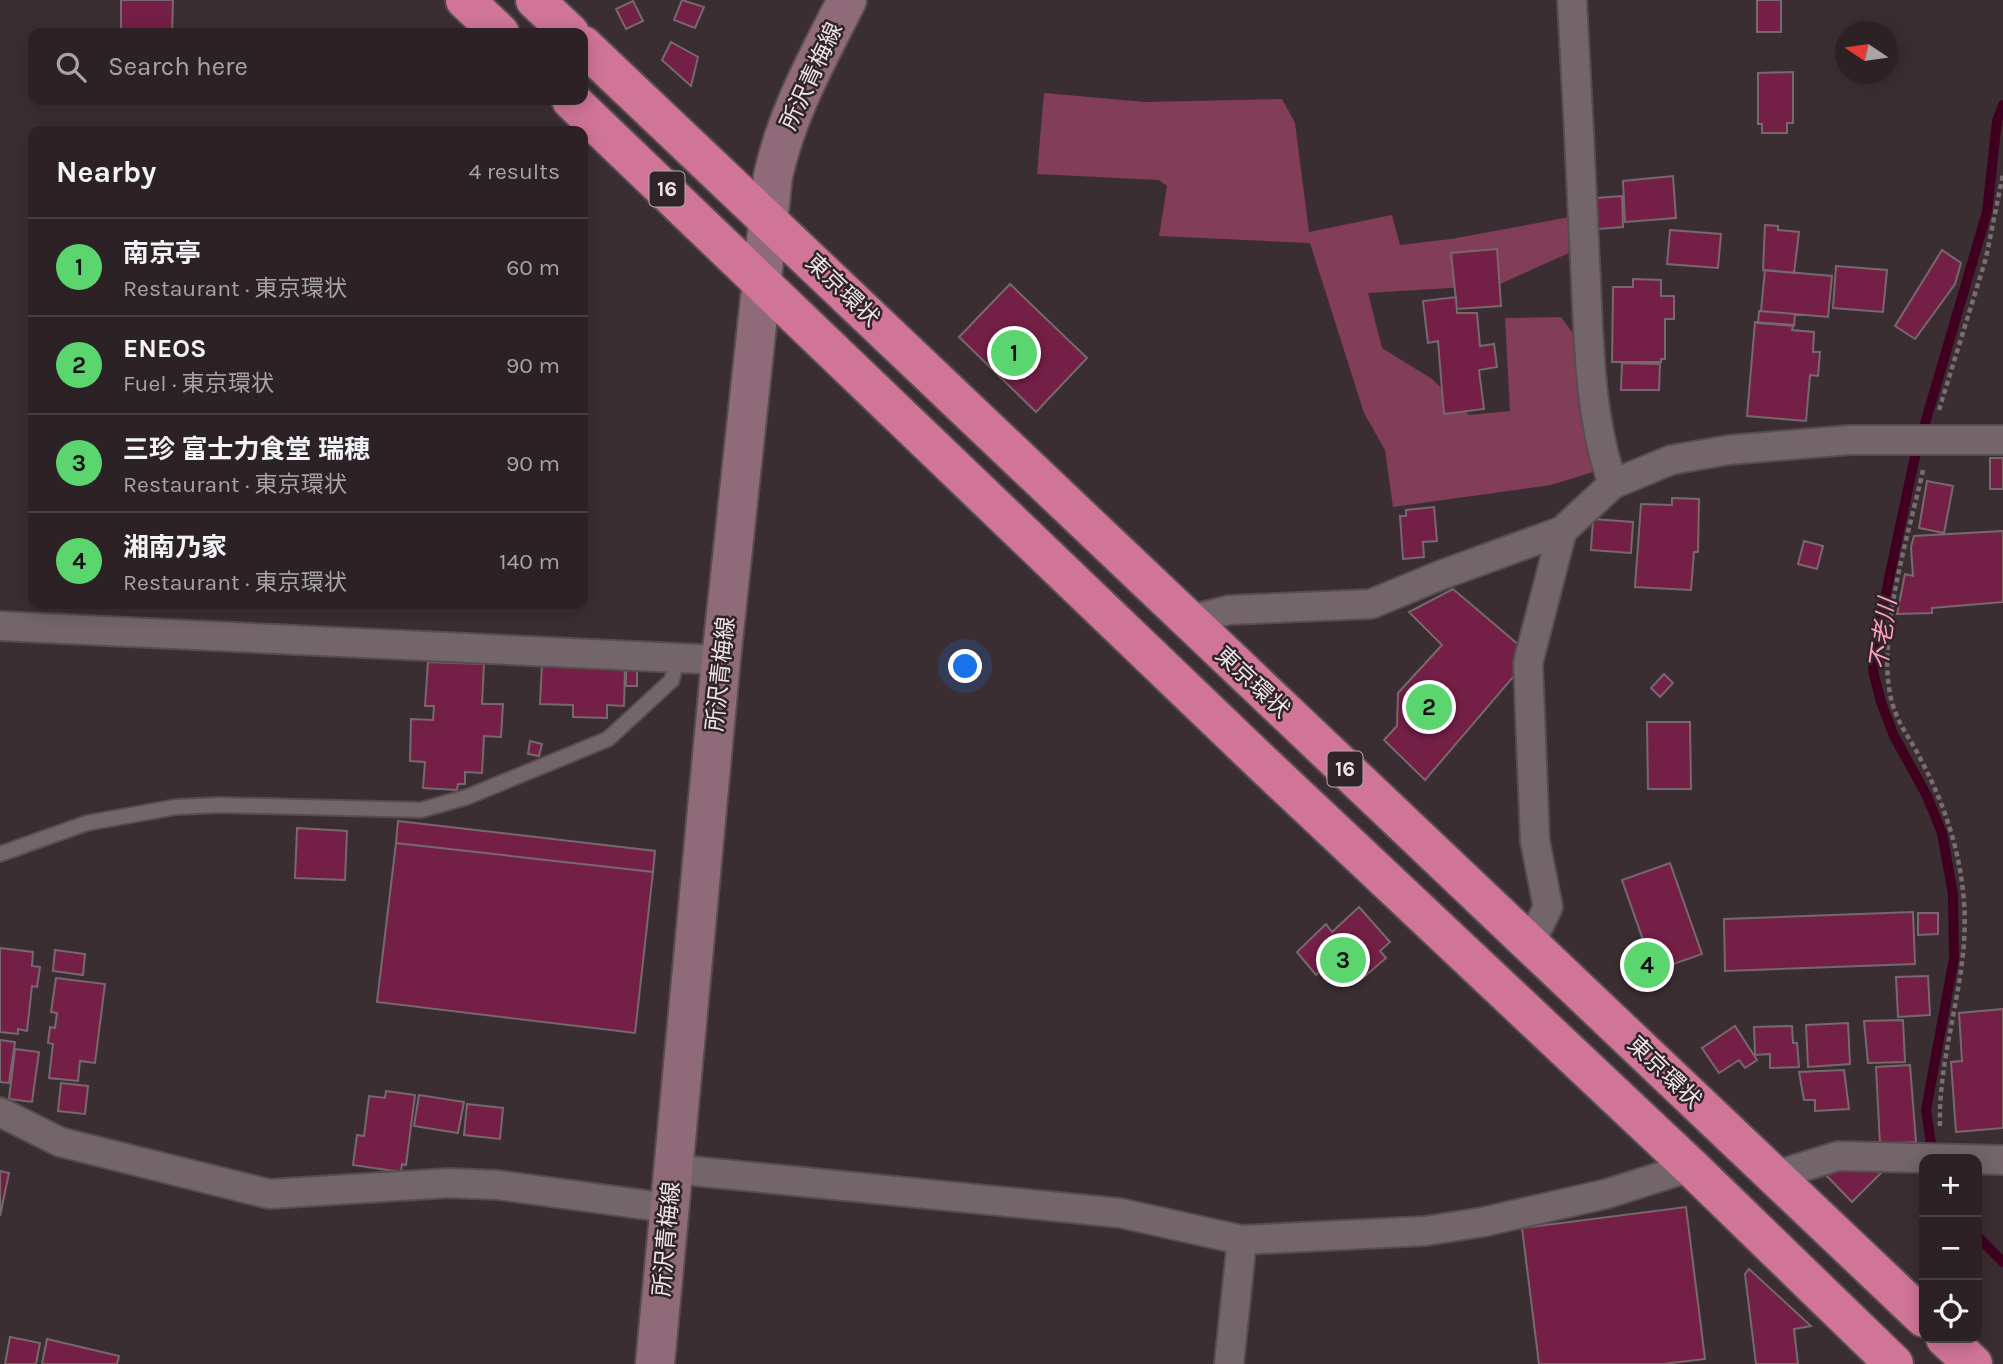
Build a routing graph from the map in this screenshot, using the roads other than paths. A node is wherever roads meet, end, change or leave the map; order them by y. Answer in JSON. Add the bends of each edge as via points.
{"nodes":[{"id":1,"x":465,"y":0,"type":"edge"},
{"id":2,"x":535,"y":0,"type":"edge"},
{"id":3,"x":847,"y":0,"type":"edge"},
{"id":4,"x":1572,"y":0,"type":"edge"},
{"id":5,"x":495,"y":28,"type":"edge"},
{"id":6,"x":565,"y":28,"type":"edge"},
{"id":7,"x":588,"y":50,"type":"edge"},
{"id":8,"x":576,"y":105,"type":"edge"},
{"id":9,"x":768,"y":218,"type":"junction"},
{"id":10,"x":761,"y":279,"type":"junction"},
{"id":11,"x":2003,"y":440,"type":"edge"},
{"id":12,"x":1613,"y":484,"type":"junction"},
{"id":13,"x":1562,"y":531,"type":"junction"},
{"id":14,"x":1189,"y":620,"type":"junction"},
{"id":15,"x":0,"y":626,"type":"edge"},
{"id":16,"x":677,"y":658,"type":"junction"},
{"id":17,"x":720,"y":660,"type":"junction"},
{"id":18,"x":0,"y":853,"type":"edge"},
{"id":19,"x":1530,"y":944,"type":"junction"},
{"id":20,"x":1,"y":1113,"type":"edge"},
{"id":21,"x":2003,"y":1160,"type":"edge"},
{"id":22,"x":1691,"y":1167,"type":"junction"},
{"id":23,"x":672,"y":1169,"type":"junction"},
{"id":24,"x":1774,"y":1176,"type":"junction"},
{"id":25,"x":669,"y":1208,"type":"junction"},
{"id":26,"x":1242,"y":1240,"type":"junction"},
{"id":27,"x":1919,"y":1313,"type":"edge"},
{"id":28,"x":1950,"y":1343,"type":"edge"},
{"id":29,"x":655,"y":1364,"type":"edge"},
{"id":30,"x":1229,"y":1364,"type":"edge"},
{"id":31,"x":1894,"y":1364,"type":"edge"},
{"id":32,"x":1973,"y":1364,"type":"edge"}],
"edges":[{"from":1,"to":5,"type":"highway"},
{"from":2,"to":6,"type":"highway"},
{"from":3,"to":9,"type":"main road","name":"所沢青梅線","via":[[794,104],[781,140]]},
{"from":4,"to":12,"type":"street","via":[[1588,319],[1596,411]]},
{"from":7,"to":9,"type":"highway","name":"東京環状","number":"16"},
{"from":8,"to":10,"type":"highway","number":"16"},
{"from":9,"to":10,"type":"main road","name":"所沢青梅線"},
{"from":9,"to":14,"type":"highway","name":"東京環状","number":"16"},
{"from":10,"to":17,"type":"main road","name":"所沢青梅線"},
{"from":10,"to":22,"type":"highway","number":"16","via":[[1260,761]]},
{"from":11,"to":12,"type":"street","via":[[1850,440],[1728,450],[1671,460]]},
{"from":12,"to":13,"type":"street"},
{"from":13,"to":14,"type":"street","via":[[1371,604],[1229,610]]},
{"from":13,"to":19,"type":"street","via":[[1528,663],[1535,841],[1548,907]]},
{"from":14,"to":19,"type":"highway","name":"東京環状","number":"16"},
{"from":15,"to":16,"type":"street"},
{"from":16,"to":17,"type":"street"},
{"from":16,"to":18,"type":"lane","via":[[672,680],[608,739],[467,797],[421,810],[176,807],[87,823]]},
{"from":17,"to":23,"type":"main road","name":"所沢青梅線"},
{"from":19,"to":24,"type":"highway","name":"東京環状","number":"16"},
{"from":20,"to":25,"type":"street","via":[[60,1142],[269,1194],[449,1183],[498,1185]]},
{"from":21,"to":24,"type":"street","via":[[1838,1156]]},
{"from":22,"to":26,"type":"street","via":[[1606,1194],[1471,1224],[1425,1231]]},
{"from":22,"to":31,"type":"highway","number":"16"},
{"from":23,"to":25,"type":"main road","name":"所沢青梅線"},
{"from":23,"to":26,"type":"street","via":[[1120,1213]]},
{"from":24,"to":27,"type":"highway","name":"東京環状","number":"16"},
{"from":25,"to":29,"type":"main road","name":"所沢青梅線"},
{"from":26,"to":30,"type":"street"},
{"from":28,"to":32,"type":"highway"}]}
